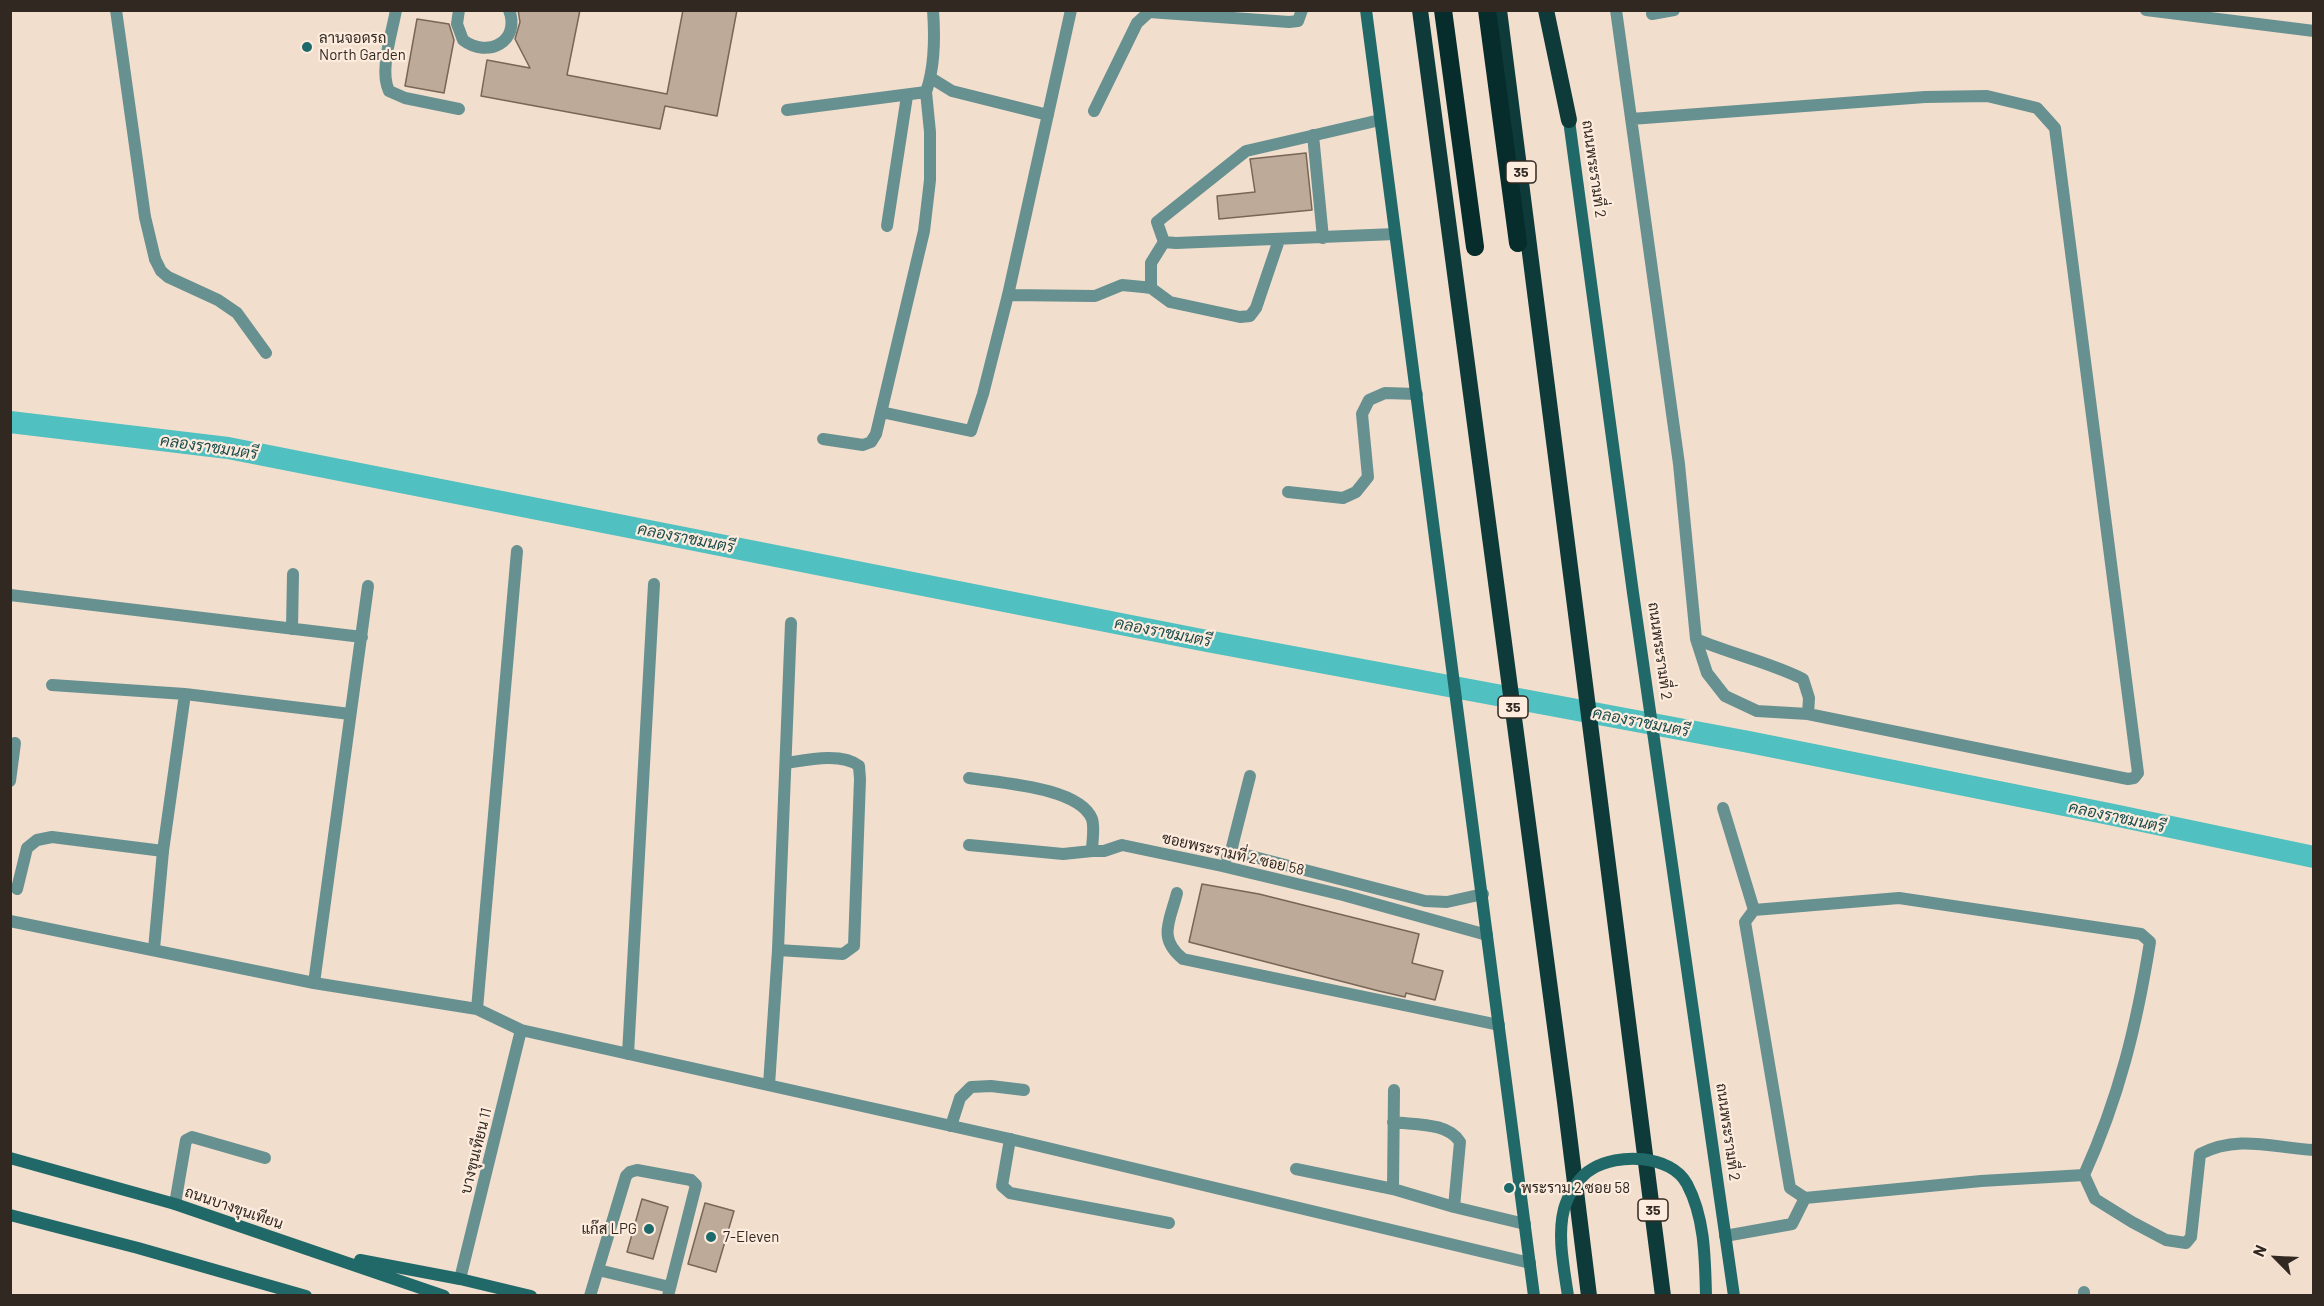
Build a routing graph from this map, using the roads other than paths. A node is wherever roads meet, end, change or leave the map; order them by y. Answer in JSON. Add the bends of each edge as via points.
{"nodes":[{"id":1,"x":116,"y":10,"type":"edge"},
{"id":2,"x":396,"y":10,"type":"edge"},
{"id":3,"x":459,"y":10,"type":"edge"},
{"id":4,"x":509,"y":10,"type":"edge"},
{"id":5,"x":933,"y":10,"type":"edge"},
{"id":6,"x":1071,"y":10,"type":"edge"},
{"id":7,"x":1302,"y":10,"type":"edge"},
{"id":8,"x":1366,"y":10,"type":"edge"},
{"id":9,"x":1420,"y":10,"type":"edge"},
{"id":10,"x":1443,"y":10,"type":"edge"},
{"id":11,"x":1487,"y":10,"type":"edge"},
{"id":12,"x":1499,"y":10,"type":"edge"},
{"id":13,"x":1546,"y":10,"type":"edge"},
{"id":14,"x":1555,"y":10,"type":"edge"},
{"id":15,"x":1616,"y":10,"type":"edge"},
{"id":16,"x":1674,"y":10,"type":"edge"},
{"id":17,"x":2146,"y":10,"type":"edge"},
{"id":18,"x":2151,"y":11,"type":"edge"},
{"id":19,"x":1177,"y":13,"type":"edge"},
{"id":20,"x":1652,"y":14,"type":"dead end"},
{"id":21,"x":2313,"y":31,"type":"edge"},
{"id":22,"x":931,"y":78,"type":"junction"},
{"id":23,"x":926,"y":92,"type":"junction"},
{"id":24,"x":907,"y":96,"type":"junction"},
{"id":25,"x":459,"y":109,"type":"dead end"},
{"id":26,"x":786,"y":110,"type":"dead end"},
{"id":27,"x":1094,"y":111,"type":"dead end"},
{"id":28,"x":1048,"y":116,"type":"junction"},
{"id":29,"x":1631,"y":119,"type":"junction"},
{"id":30,"x":1380,"y":120,"type":"junction"},
{"id":31,"x":1569,"y":120,"type":"junction"},
{"id":32,"x":1313,"y":135,"type":"junction"},
{"id":33,"x":888,"y":226,"type":"dead end"},
{"id":34,"x":1395,"y":234,"type":"junction"},
{"id":35,"x":1323,"y":238,"type":"junction"},
{"id":36,"x":1279,"y":240,"type":"junction"},
{"id":37,"x":1164,"y":242,"type":"junction"},
{"id":38,"x":1518,"y":243,"type":"dead end"},
{"id":39,"x":1475,"y":247,"type":"dead end"},
{"id":40,"x":1151,"y":288,"type":"junction"},
{"id":41,"x":1008,"y":295,"type":"junction"},
{"id":42,"x":266,"y":353,"type":"dead end"},
{"id":43,"x":1417,"y":393,"type":"junction"},
{"id":44,"x":881,"y":412,"type":"junction"},
{"id":45,"x":823,"y":439,"type":"dead end"},
{"id":46,"x":1288,"y":492,"type":"dead end"},
{"id":47,"x":517,"y":551,"type":"dead end"},
{"id":48,"x":293,"y":574,"type":"dead end"},
{"id":49,"x":654,"y":584,"type":"dead end"},
{"id":50,"x":368,"y":586,"type":"dead end"},
{"id":51,"x":10,"y":595,"type":"edge"},
{"id":52,"x":791,"y":623,"type":"dead end"},
{"id":53,"x":292,"y":629,"type":"junction"},
{"id":54,"x":362,"y":638,"type":"junction"},
{"id":55,"x":1696,"y":639,"type":"junction"},
{"id":56,"x":52,"y":685,"type":"dead end"},
{"id":57,"x":185,"y":694,"type":"junction"},
{"id":58,"x":350,"y":714,"type":"junction"},
{"id":59,"x":1808,"y":714,"type":"junction"},
{"id":60,"x":15,"y":743,"type":"dead end"},
{"id":61,"x":786,"y":763,"type":"junction"},
{"id":62,"x":1250,"y":776,"type":"dead end"},
{"id":63,"x":969,"y":777,"type":"dead end"},
{"id":64,"x":10,"y":781,"type":"edge"},
{"id":65,"x":1723,"y":808,"type":"dead end"},
{"id":66,"x":969,"y":845,"type":"dead end"},
{"id":67,"x":163,"y":851,"type":"junction"},
{"id":68,"x":1092,"y":851,"type":"junction"},
{"id":69,"x":1231,"y":851,"type":"junction"},
{"id":70,"x":1222,"y":866,"type":"junction"},
{"id":71,"x":17,"y":889,"type":"dead end"},
{"id":72,"x":1177,"y":893,"type":"dead end"},
{"id":73,"x":1483,"y":894,"type":"junction"},
{"id":74,"x":1754,"y":910,"type":"junction"},
{"id":75,"x":11,"y":922,"type":"edge"},
{"id":76,"x":1487,"y":935,"type":"junction"},
{"id":77,"x":154,"y":949,"type":"junction"},
{"id":78,"x":778,"y":950,"type":"junction"},
{"id":79,"x":314,"y":982,"type":"junction"},
{"id":80,"x":477,"y":1009,"type":"junction"},
{"id":81,"x":1499,"y":1025,"type":"junction"},
{"id":82,"x":521,"y":1030,"type":"junction"},
{"id":83,"x":628,"y":1054,"type":"junction"},
{"id":84,"x":769,"y":1085,"type":"junction"},
{"id":85,"x":1024,"y":1090,"type":"dead end"},
{"id":86,"x":1394,"y":1090,"type":"dead end"},
{"id":87,"x":1394,"y":1122,"type":"junction"},
{"id":88,"x":951,"y":1126,"type":"junction"},
{"id":89,"x":1010,"y":1139,"type":"junction"},
{"id":90,"x":2313,"y":1150,"type":"edge"},
{"id":91,"x":10,"y":1158,"type":"edge"},
{"id":92,"x":265,"y":1158,"type":"dead end"},
{"id":93,"x":1296,"y":1169,"type":"dead end"},
{"id":94,"x":2084,"y":1175,"type":"junction"},
{"id":95,"x":1393,"y":1189,"type":"junction"},
{"id":96,"x":1805,"y":1198,"type":"junction"},
{"id":97,"x":175,"y":1204,"type":"junction"},
{"id":98,"x":1454,"y":1207,"type":"junction"},
{"id":99,"x":10,"y":1215,"type":"edge"},
{"id":100,"x":1169,"y":1222,"type":"dead end"},
{"id":101,"x":1525,"y":1224,"type":"junction"},
{"id":102,"x":1725,"y":1236,"type":"junction"},
{"id":103,"x":311,"y":1250,"type":"junction"},
{"id":104,"x":1530,"y":1263,"type":"junction"},
{"id":105,"x":598,"y":1270,"type":"junction"},
{"id":106,"x":460,"y":1279,"type":"junction"},
{"id":107,"x":669,"y":1291,"type":"edge"},
{"id":108,"x":306,"y":1296,"type":"edge"},
{"id":109,"x":444,"y":1296,"type":"edge"},
{"id":110,"x":531,"y":1296,"type":"edge"},
{"id":111,"x":590,"y":1296,"type":"edge"},
{"id":112,"x":1534,"y":1296,"type":"edge"},
{"id":113,"x":1568,"y":1296,"type":"edge"},
{"id":114,"x":1588,"y":1296,"type":"edge"},
{"id":115,"x":1663,"y":1296,"type":"edge"},
{"id":116,"x":1706,"y":1296,"type":"edge"},
{"id":117,"x":1734,"y":1296,"type":"edge"}],
"edges":[{"from":1,"to":42,"type":"street","via":[[145,217],[155,259],[168,278],[237,313]]},
{"from":2,"to":25,"type":"street","via":[[385,71],[389,91]]},
{"from":3,"to":4,"type":"street","via":[[457,24],[463,40],[479,49],[488,49],[504,40],[509,32]]},
{"from":5,"to":22,"type":"street"},
{"from":6,"to":28,"type":"street"},
{"from":7,"to":19,"type":"street","via":[[1298,21],[1289,22]]},
{"from":8,"to":30,"type":"main road"},
{"from":9,"to":114,"type":"highway","number":"35"},
{"from":10,"to":39,"type":"highway"},
{"from":11,"to":38,"type":"highway"},
{"from":12,"to":115,"type":"highway","number":"35"},
{"from":13,"to":31,"type":"highway"},
{"from":14,"to":31,"type":"main road","name":"ถนนพระรามที่ 2"},
{"from":15,"to":29,"type":"street"},
{"from":16,"to":20,"type":"street"},
{"from":17,"to":18,"type":"street"},
{"from":18,"to":21,"type":"street"},
{"from":19,"to":27,"type":"street","via":[[1149,12],[1137,23]]},
{"from":22,"to":23,"type":"street"},
{"from":22,"to":28,"type":"street","via":[[951,91]]},
{"from":23,"to":24,"type":"street"},
{"from":23,"to":44,"type":"street","via":[[930,180],[924,231]]},
{"from":24,"to":26,"type":"street"},
{"from":24,"to":33,"type":"street"},
{"from":28,"to":41,"type":"street"},
{"from":29,"to":55,"type":"street","via":[[1678,464]]},
{"from":29,"to":59,"type":"street","via":[[1987,96],[2037,108],[2055,128],[2138,773],[2128,779]]},
{"from":30,"to":32,"type":"street"},
{"from":30,"to":34,"type":"main road"},
{"from":31,"to":102,"type":"main road","name":"ถนนพระรามที่ 2"},
{"from":32,"to":35,"type":"street"},
{"from":32,"to":37,"type":"street","via":[[1246,151],[1157,222]]},
{"from":34,"to":35,"type":"street"},
{"from":34,"to":43,"type":"main road"},
{"from":35,"to":36,"type":"street"},
{"from":36,"to":37,"type":"street"},
{"from":36,"to":40,"type":"street","via":[[1251,316],[1170,302]]},
{"from":37,"to":40,"type":"street","via":[[1152,263]]},
{"from":40,"to":41,"type":"street","via":[[1122,285],[1095,296]]},
{"from":41,"to":44,"type":"street","via":[[971,431]]},
{"from":43,"to":46,"type":"street","via":[[1385,393],[1368,400],[1362,414],[1368,477],[1356,492],[1342,498]]},
{"from":43,"to":73,"type":"main road"},
{"from":44,"to":45,"type":"street","via":[[871,442],[863,445]]},
{"from":47,"to":80,"type":"street"},
{"from":48,"to":53,"type":"street"},
{"from":49,"to":83,"type":"street"},
{"from":50,"to":54,"type":"street"},
{"from":51,"to":53,"type":"street"},
{"from":52,"to":61,"type":"street"},
{"from":53,"to":54,"type":"street"},
{"from":54,"to":58,"type":"street"},
{"from":55,"to":59,"type":"street","via":[[1780,667],[1803,680],[1809,698]]},
{"from":55,"to":59,"type":"street","via":[[1707,673],[1725,696],[1757,711]]},
{"from":56,"to":57,"type":"street"},
{"from":57,"to":58,"type":"street"},
{"from":57,"to":67,"type":"street"},
{"from":58,"to":79,"type":"street"},
{"from":60,"to":64,"type":"street"},
{"from":61,"to":78,"type":"street"},
{"from":61,"to":78,"type":"street","via":[[824,757],[859,766],[855,925],[854,946],[843,954]]},
{"from":62,"to":69,"type":"street"},
{"from":63,"to":68,"type":"street","via":[[1060,794],[1076,801],[1093,821]]},
{"from":65,"to":74,"type":"street"},
{"from":66,"to":68,"type":"street","name":"ซอยพระรามที่ 2 ซอย 58","via":[[1063,854]]},
{"from":67,"to":71,"type":"street","via":[[52,837],[37,840],[27,848]]},
{"from":67,"to":77,"type":"street"},
{"from":68,"to":70,"type":"street","name":"ซอยพระรามที่ 2 ซอย 58","via":[[1122,845]]},
{"from":69,"to":70,"type":"street"},
{"from":69,"to":73,"type":"street","via":[[1425,901],[1447,902]]},
{"from":70,"to":76,"type":"street","name":"ซอยพระรามที่ 2 ซอย 58"},
{"from":72,"to":81,"type":"street","via":[[1166,938],[1182,959]]},
{"from":73,"to":76,"type":"main road"},
{"from":74,"to":94,"type":"street","via":[[1899,898],[2141,934],[2150,942],[2140,1003],[2119,1087]]},
{"from":74,"to":96,"type":"street","via":[[1745,922],[1790,1188]]},
{"from":75,"to":77,"type":"street"},
{"from":76,"to":81,"type":"main road"},
{"from":77,"to":79,"type":"street"},
{"from":78,"to":84,"type":"street"},
{"from":79,"to":80,"type":"street"},
{"from":80,"to":82,"type":"street"},
{"from":81,"to":101,"type":"main road"},
{"from":82,"to":83,"type":"street"},
{"from":82,"to":106,"type":"street","name":"บางขุนเทียน 11"},
{"from":83,"to":84,"type":"street"},
{"from":84,"to":88,"type":"street"},
{"from":85,"to":88,"type":"street","via":[[971,1087],[960,1098]]},
{"from":86,"to":87,"type":"street"},
{"from":87,"to":95,"type":"street"},
{"from":87,"to":98,"type":"street","via":[[1455,1134],[1460,1142]]},
{"from":88,"to":89,"type":"street"},
{"from":89,"to":100,"type":"street","via":[[1002,1186],[1010,1193]]},
{"from":89,"to":104,"type":"street"},
{"from":90,"to":94,"type":"street","via":[[2239,1142],[2200,1154],[2191,1237],[2186,1244],[2166,1240],[2096,1199]]},
{"from":91,"to":97,"type":"main road","name":"ถนนบางขุนเทียน"},
{"from":92,"to":97,"type":"street","via":[[192,1137],[186,1140]]},
{"from":93,"to":95,"type":"street"},
{"from":94,"to":96,"type":"street"},
{"from":95,"to":98,"type":"street"},
{"from":96,"to":102,"type":"street","via":[[1792,1224]]},
{"from":97,"to":103,"type":"main road","name":"ถนนบางขุนเทียน"},
{"from":98,"to":101,"type":"street"},
{"from":99,"to":108,"type":"main road"},
{"from":101,"to":104,"type":"main road"},
{"from":102,"to":117,"type":"main road","name":"ถนนพระรามที่ 2"},
{"from":103,"to":106,"type":"main road"},
{"from":103,"to":109,"type":"main road","name":"ถนนบางขุนเทียน"},
{"from":104,"to":112,"type":"main road"},
{"from":105,"to":107,"type":"street"},
{"from":105,"to":107,"type":"street","via":[[630,1172],[691,1180],[695,1187]]},
{"from":105,"to":111,"type":"street"},
{"from":106,"to":110,"type":"main road"},
{"from":113,"to":116,"type":"main road","bridge":true,"via":[[1561,1231],[1564,1209],[1573,1188],[1590,1169],[1631,1158],[1654,1161],[1672,1169],[1686,1182],[1698,1211]]}]}
